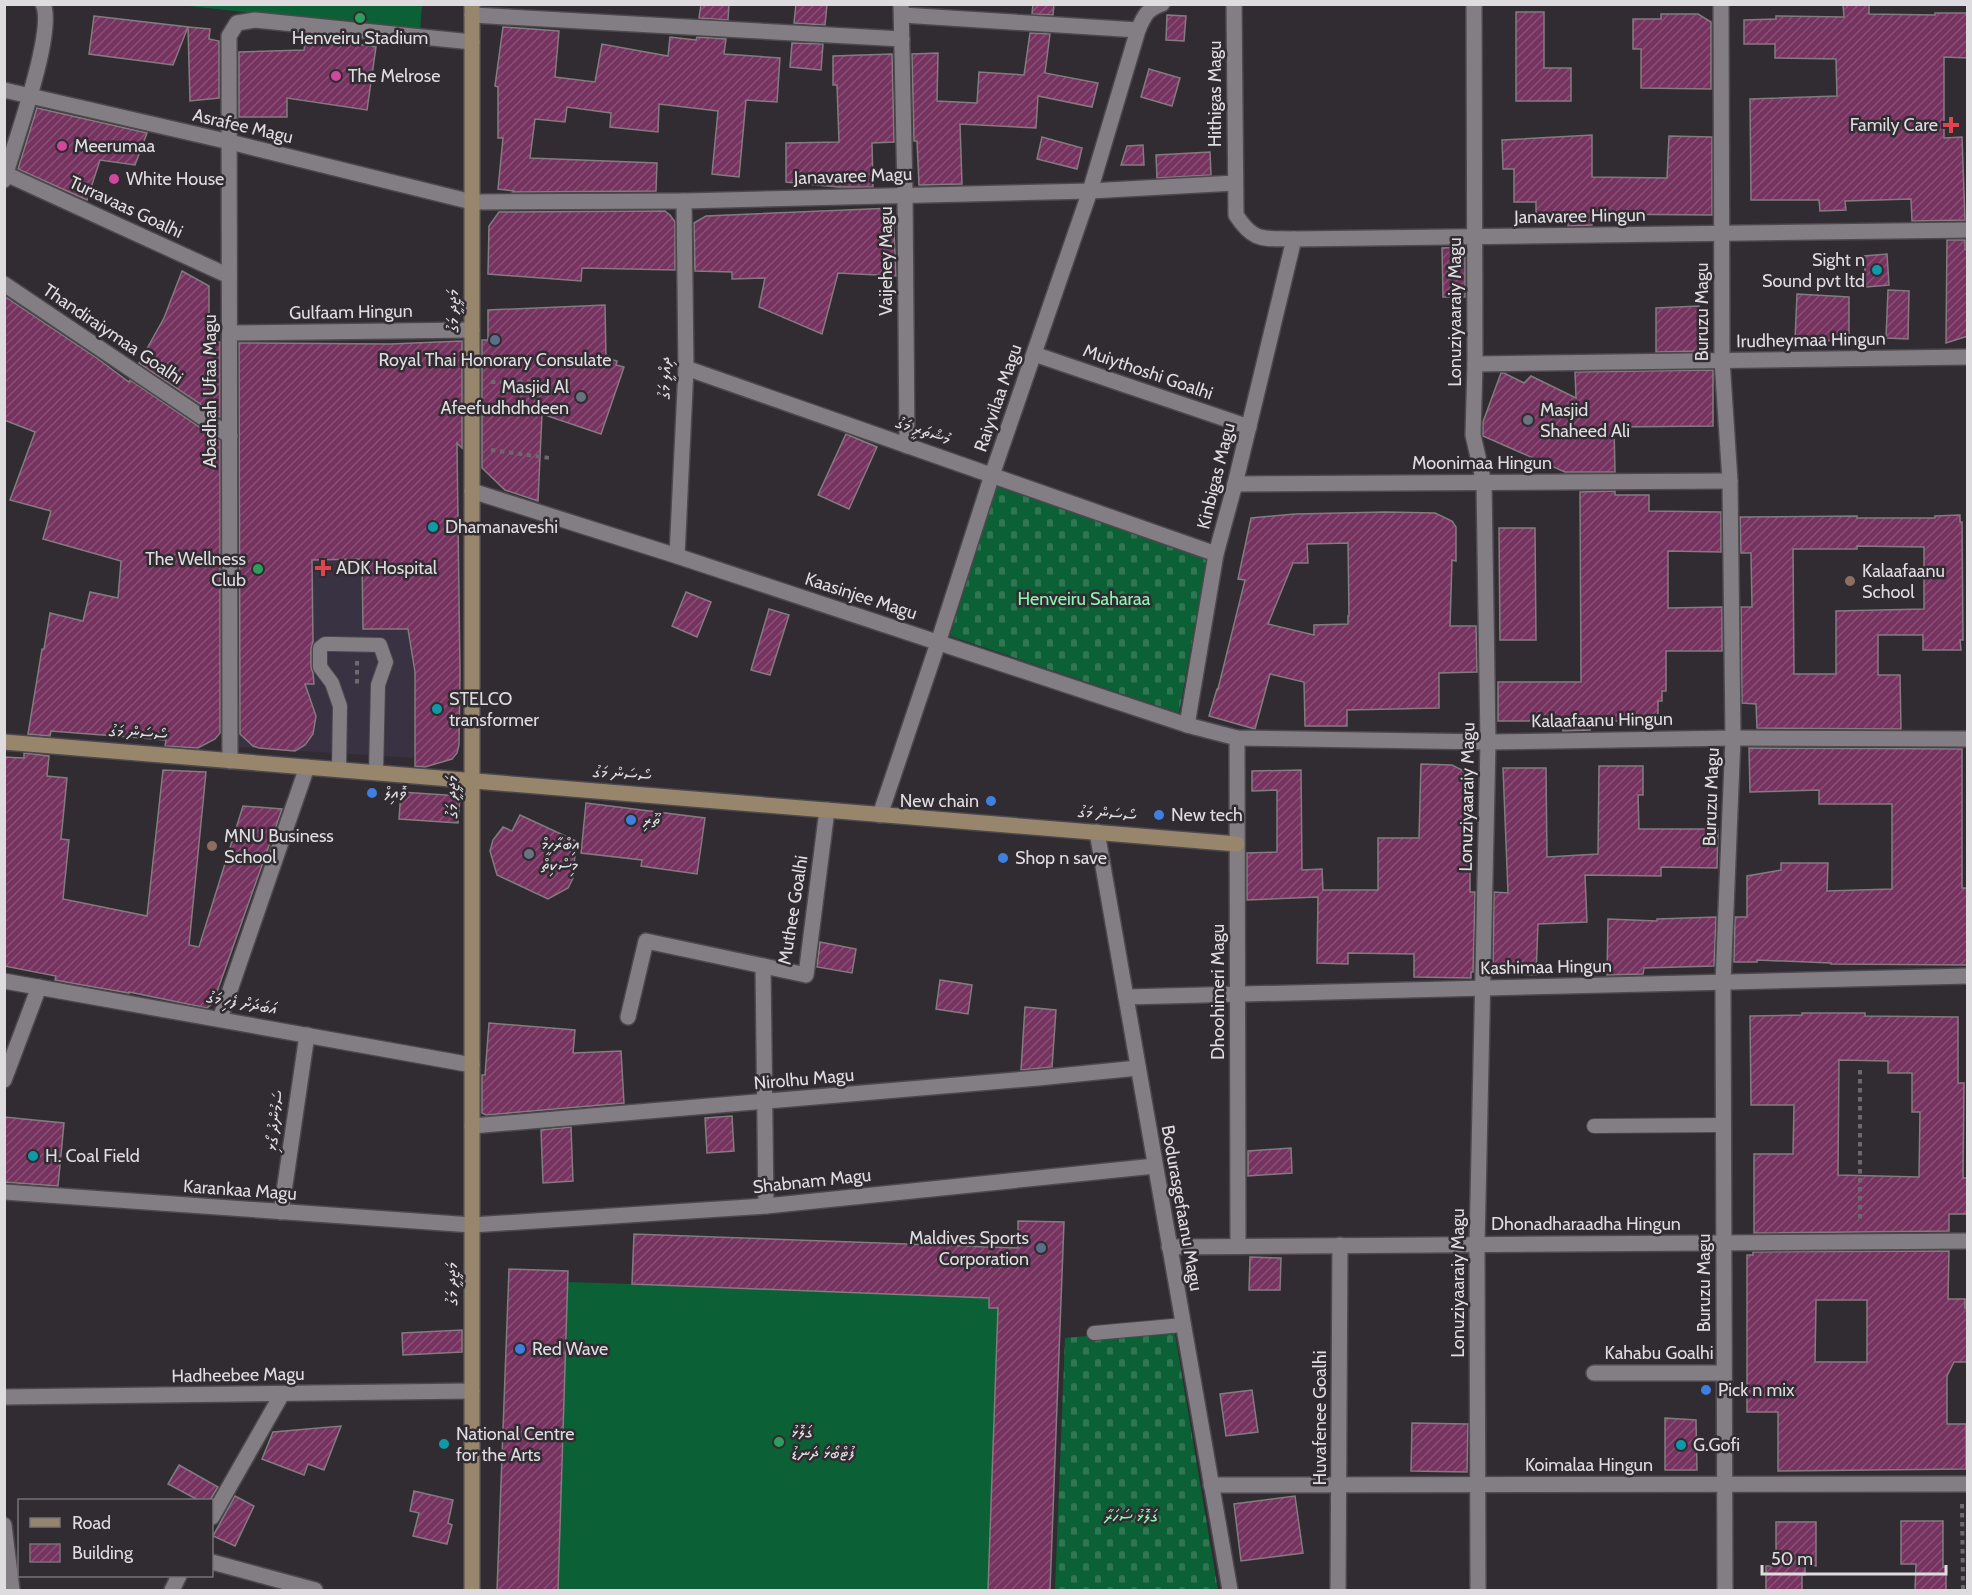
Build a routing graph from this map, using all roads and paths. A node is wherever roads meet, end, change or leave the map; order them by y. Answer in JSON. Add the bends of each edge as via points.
{"nodes":[{"id":1,"x":43,"y":4,"type":"edge"},
{"id":2,"x":1162,"y":4,"type":"edge"},
{"id":3,"x":1234,"y":4,"type":"edge"},
{"id":4,"x":1474,"y":4,"type":"edge"},
{"id":5,"x":1721,"y":4,"type":"edge"},
{"id":6,"x":472,"y":10,"type":"edge"},
{"id":7,"x":901,"y":10,"type":"edge"},
{"id":8,"x":1138,"y":30,"type":"junction"},
{"id":9,"x":902,"y":39,"type":"junction"},
{"id":10,"x":472,"y":42,"type":"junction"},
{"id":11,"x":4,"y":90,"type":"edge"},
{"id":12,"x":30,"y":97,"type":"junction"},
{"id":13,"x":230,"y":142,"type":"junction"},
{"id":14,"x":5,"y":177,"type":"edge"},
{"id":15,"x":1235,"y":183,"type":"junction"},
{"id":16,"x":1090,"y":191,"type":"junction"},
{"id":17,"x":905,"y":194,"type":"junction"},
{"id":18,"x":684,"y":201,"type":"junction"},
{"id":19,"x":472,"y":202,"type":"junction"},
{"id":20,"x":1968,"y":230,"type":"edge"},
{"id":21,"x":1721,"y":233,"type":"junction"},
{"id":22,"x":1475,"y":237,"type":"junction"},
{"id":23,"x":1294,"y":239,"type":"junction"},
{"id":24,"x":229,"y":276,"type":"junction"},
{"id":25,"x":4,"y":284,"type":"edge"},
{"id":26,"x":472,"y":330,"type":"junction"},
{"id":27,"x":230,"y":333,"type":"junction"},
{"id":28,"x":1034,"y":354,"type":"junction"},
{"id":29,"x":1968,"y":357,"type":"edge"},
{"id":30,"x":1722,"y":360,"type":"junction"},
{"id":31,"x":1475,"y":364,"type":"junction"},
{"id":32,"x":686,"y":368,"type":"junction"},
{"id":33,"x":553,"y":381,"type":"dead end"},
{"id":34,"x":472,"y":382,"type":"junction"},
{"id":35,"x":1249,"y":427,"type":"junction"},
{"id":36,"x":230,"y":436,"type":"junction"},
{"id":37,"x":907,"y":446,"type":"junction"},
{"id":38,"x":472,"y":447,"type":"junction"},
{"id":39,"x":550,"y":458,"type":"dead end"},
{"id":40,"x":992,"y":475,"type":"junction"},
{"id":41,"x":1730,"y":481,"type":"junction"},
{"id":42,"x":1484,"y":483,"type":"junction"},
{"id":43,"x":1235,"y":484,"type":"junction"},
{"id":44,"x":472,"y":491,"type":"junction"},
{"id":45,"x":1216,"y":554,"type":"junction"},
{"id":46,"x":677,"y":556,"type":"junction"},
{"id":47,"x":938,"y":643,"type":"junction"},
{"id":48,"x":1187,"y":725,"type":"junction"},
{"id":49,"x":1237,"y":738,"type":"junction"},
{"id":50,"x":1733,"y":738,"type":"junction"},
{"id":51,"x":1968,"y":739,"type":"edge"},
{"id":52,"x":4,"y":742,"type":"edge"},
{"id":53,"x":1488,"y":742,"type":"junction"},
{"id":54,"x":230,"y":761,"type":"junction"},
{"id":55,"x":307,"y":767,"type":"junction"},
{"id":56,"x":339,"y":770,"type":"junction"},
{"id":57,"x":376,"y":773,"type":"junction"},
{"id":58,"x":472,"y":781,"type":"junction"},
{"id":59,"x":827,"y":810,"type":"junction"},
{"id":60,"x":880,"y":814,"type":"junction"},
{"id":61,"x":1097,"y":832,"type":"junction"},
{"id":62,"x":1237,"y":844,"type":"junction"},
{"id":63,"x":763,"y":966,"type":"junction"},
{"id":64,"x":1968,"y":976,"type":"edge"},
{"id":65,"x":4,"y":981,"type":"edge"},
{"id":66,"x":1723,"y":982,"type":"junction"},
{"id":67,"x":39,"y":987,"type":"junction"},
{"id":68,"x":1483,"y":988,"type":"junction"},
{"id":69,"x":1237,"y":994,"type":"junction"},
{"id":70,"x":1126,"y":997,"type":"junction"},
{"id":71,"x":628,"y":1017,"type":"dead end"},
{"id":72,"x":220,"y":1019,"type":"junction"},
{"id":73,"x":307,"y":1035,"type":"junction"},
{"id":74,"x":472,"y":1065,"type":"junction"},
{"id":75,"x":1138,"y":1068,"type":"junction"},
{"id":76,"x":1860,"y":1070,"type":"dead end"},
{"id":77,"x":4,"y":1080,"type":"edge"},
{"id":78,"x":763,"y":1102,"type":"junction"},
{"id":79,"x":1723,"y":1125,"type":"junction"},
{"id":80,"x":472,"y":1126,"type":"junction"},
{"id":81,"x":1594,"y":1126,"type":"dead end"},
{"id":82,"x":1155,"y":1166,"type":"junction"},
{"id":83,"x":4,"y":1192,"type":"edge"},
{"id":84,"x":766,"y":1206,"type":"junction"},
{"id":85,"x":281,"y":1212,"type":"junction"},
{"id":86,"x":472,"y":1225,"type":"junction"},
{"id":87,"x":1968,"y":1241,"type":"edge"},
{"id":88,"x":1860,"y":1242,"type":"junction"},
{"id":89,"x":1724,"y":1243,"type":"junction"},
{"id":90,"x":1340,"y":1245,"type":"junction"},
{"id":91,"x":1477,"y":1245,"type":"junction"},
{"id":92,"x":1238,"y":1246,"type":"junction"},
{"id":93,"x":1169,"y":1247,"type":"junction"},
{"id":94,"x":1183,"y":1325,"type":"junction"},
{"id":95,"x":1094,"y":1332,"type":"dead end"},
{"id":96,"x":1594,"y":1373,"type":"dead end"},
{"id":97,"x":1724,"y":1373,"type":"junction"},
{"id":98,"x":472,"y":1391,"type":"junction"},
{"id":99,"x":282,"y":1394,"type":"junction"},
{"id":100,"x":4,"y":1397,"type":"edge"},
{"id":101,"x":1478,"y":1484,"type":"junction"},
{"id":102,"x":1724,"y":1484,"type":"junction"},
{"id":103,"x":1968,"y":1484,"type":"edge"},
{"id":104,"x":1211,"y":1485,"type":"junction"},
{"id":105,"x":1339,"y":1485,"type":"junction"},
{"id":106,"x":1951,"y":1504,"type":"dead end"},
{"id":107,"x":213,"y":1515,"type":"edge"},
{"id":108,"x":4,"y":1525,"type":"edge"},
{"id":109,"x":213,"y":1562,"type":"edge"},
{"id":110,"x":12,"y":1590,"type":"edge"},
{"id":111,"x":315,"y":1590,"type":"edge"},
{"id":112,"x":472,"y":1590,"type":"edge"},
{"id":113,"x":1230,"y":1590,"type":"edge"},
{"id":114,"x":1338,"y":1590,"type":"edge"},
{"id":115,"x":1478,"y":1590,"type":"edge"},
{"id":116,"x":1725,"y":1590,"type":"edge"},
{"id":117,"x":1963,"y":1590,"type":"edge"}],
"edges":[{"from":1,"to":12,"type":"street","via":[[46,27]]},
{"from":2,"to":8,"type":"street","name":"Raiyvilaa Magu","via":[[1144,14]]},
{"from":3,"to":15,"type":"street","name":"Hithigas Magu"},
{"from":4,"to":22,"type":"street","name":"Lonuziyaaraiy Magu"},
{"from":5,"to":21,"type":"street","name":"Buruzu Magu"},
{"from":6,"to":9,"type":"street"},
{"from":6,"to":10,"type":"street","name":"މަޖީދީ މަގު"},
{"from":7,"to":8,"type":"street"},
{"from":7,"to":9,"type":"street","name":"Vaijehey Magu"},
{"from":8,"to":16,"type":"street","name":"Raiyvilaa Magu"},
{"from":9,"to":17,"type":"street","name":"Vaijehey Magu"},
{"from":10,"to":13,"type":"street","name":"Abadhah Ufaa Magu","via":[[255,20],[237,23],[230,36]]},
{"from":10,"to":19,"type":"street","name":"މަޖީދީ މަގު"},
{"from":11,"to":12,"type":"street","name":"Asrafee Magu"},
{"from":12,"to":13,"type":"street","name":"Asrafee Magu"},
{"from":12,"to":14,"type":"street"},
{"from":13,"to":19,"type":"street","name":"Asrafee Magu"},
{"from":13,"to":24,"type":"street","name":"Abadhah Ufaa Magu"},
{"from":14,"to":24,"type":"street","name":"Turravaas Goalhi"},
{"from":15,"to":16,"type":"street","name":"Janavaree Magu"},
{"from":15,"to":23,"type":"street","name":"Janavaree Hingun","via":[[1236,215],[1245,229],[1257,238]]},
{"from":16,"to":17,"type":"street","name":"Janavaree Magu"},
{"from":16,"to":28,"type":"street","name":"Raiyvilaa Magu"},
{"from":17,"to":18,"type":"street","name":"Janavaree Magu"},
{"from":17,"to":37,"type":"street","name":"Vaijehey Magu"},
{"from":18,"to":19,"type":"street","name":"Janavaree Magu"},
{"from":18,"to":32,"type":"street","name":"ދިއްލީ މަގު"},
{"from":19,"to":26,"type":"street","name":"މަޖީދީ މަގު"},
{"from":20,"to":21,"type":"street","name":"Janavaree Hingun"},
{"from":21,"to":22,"type":"street","name":"Janavaree Hingun"},
{"from":21,"to":30,"type":"street","name":"Buruzu Magu"},
{"from":22,"to":23,"type":"street","name":"Janavaree Hingun"},
{"from":22,"to":31,"type":"street","name":"Lonuziyaaraiy Magu"},
{"from":23,"to":35,"type":"street","name":"Kinbigas Magu"},
{"from":24,"to":27,"type":"street","name":"Abadhah Ufaa Magu"},
{"from":25,"to":36,"type":"street","name":"Thandiraiymaa Goalhi"},
{"from":26,"to":27,"type":"street","name":"Gulfaam Hingun"},
{"from":26,"to":34,"type":"street","name":"މަޖީދީ މަގު"},
{"from":27,"to":36,"type":"street","name":"Abadhah Ufaa Magu"},
{"from":28,"to":35,"type":"street","name":"Muiythoshi Goalhi"},
{"from":28,"to":40,"type":"street","name":"Raiyvilaa Magu"},
{"from":29,"to":30,"type":"street","name":"Irudheymaa Hingun"},
{"from":30,"to":31,"type":"street","name":"Irudheymaa Hingun"},
{"from":30,"to":41,"type":"street","name":"Buruzu Magu"},
{"from":31,"to":42,"type":"street","name":"Lonuziyaaraiy Magu","via":[[1473,435]]},
{"from":32,"to":37,"type":"street","name":"މުޝްތަރީ މަގު"},
{"from":32,"to":46,"type":"street","name":"ދިއްލީ މަގު"},
{"from":33,"to":34,"type":"path"},
{"from":34,"to":38,"type":"street","name":"މަޖީދީ މަގު"},
{"from":35,"to":43,"type":"street","name":"Kinbigas Magu"},
{"from":36,"to":54,"type":"street","name":"Abadhah Ufaa Magu"},
{"from":37,"to":40,"type":"street","name":"މުޝްތަރީ މަގު"},
{"from":38,"to":39,"type":"path"},
{"from":38,"to":44,"type":"street","name":"މަޖީދީ މަގު"},
{"from":40,"to":45,"type":"street","name":"މުޝްތަރީ މަގު"},
{"from":40,"to":47,"type":"street","name":"Raiyvilaa Magu"},
{"from":41,"to":42,"type":"street","name":"Moonimaa Hingun"},
{"from":41,"to":50,"type":"street","name":"Buruzu Magu"},
{"from":42,"to":43,"type":"street","name":"Moonimaa Hingun"},
{"from":42,"to":53,"type":"street","name":"Lonuziyaaraiy Magu"},
{"from":43,"to":45,"type":"street","name":"Kinbigas Magu"},
{"from":44,"to":46,"type":"street","name":"Kaasinjee Magu"},
{"from":44,"to":58,"type":"street","name":"މަޖީދީ މަގު"},
{"from":45,"to":48,"type":"street","name":"Kinbigas Magu"},
{"from":46,"to":47,"type":"street","name":"Kaasinjee Magu"},
{"from":47,"to":48,"type":"street","name":"Kaasinjee Magu"},
{"from":47,"to":60,"type":"street","name":"Raiyvilaa Magu"},
{"from":48,"to":49,"type":"street","name":"Kaasinjee Magu"},
{"from":49,"to":53,"type":"street","name":"Kalaafaanu Hingun"},
{"from":49,"to":62,"type":"street","name":"Dhoohimeri Magu"},
{"from":50,"to":51,"type":"street","name":"Kalaafaanu Hingun"},
{"from":50,"to":53,"type":"street","name":"Kalaafaanu Hingun"},
{"from":50,"to":66,"type":"street","name":"Buruzu Magu"},
{"from":52,"to":54,"type":"street","name":"ސޯސަން މަގު"},
{"from":53,"to":68,"type":"street","name":"Lonuziyaaraiy Magu"},
{"from":54,"to":55,"type":"street","name":"ސޯސަން މަގު"},
{"from":55,"to":56,"type":"street","name":"ސޯސަން މަގު"},
{"from":55,"to":72,"type":"street"},
{"from":56,"to":57,"type":"street","name":"ސޯސަން މަގު"},
{"from":56,"to":57,"type":"lane","via":[[340,706],[332,683],[320,667],[320,648],[325,644],[380,645],[386,662],[378,684]]},
{"from":57,"to":58,"type":"street","name":"ސޯސަން މަގު"},
{"from":58,"to":59,"type":"street","name":"ސޯސަން މަގު"},
{"from":58,"to":74,"type":"street","name":"މަޖީދީ މަގު"},
{"from":59,"to":60,"type":"street","name":"ސޯސަން މަގު"},
{"from":59,"to":63,"type":"street","name":"Muthee Goalhi","via":[[806,975]]},
{"from":60,"to":61,"type":"street","name":"ސޯސަން މަގު"},
{"from":61,"to":62,"type":"street","name":"ސޯސަން މަގު"},
{"from":61,"to":70,"type":"street","name":"Bodurasgefaanu Magu"},
{"from":62,"to":69,"type":"street","name":"Dhoohimeri Magu"},
{"from":63,"to":71,"type":"street","name":"Muthee Goalhi","via":[[646,941]]},
{"from":63,"to":78,"type":"street","name":"Muthee Goalhi"},
{"from":64,"to":66,"type":"street","name":"Kashimaa Hingun"},
{"from":65,"to":67,"type":"street","name":"އަބަދަށް ފެހި މަގު"},
{"from":66,"to":68,"type":"street","name":"Kashimaa Hingun"},
{"from":66,"to":79,"type":"street","name":"Buruzu Magu"},
{"from":67,"to":72,"type":"street","name":"އަބަދަށް ފެހި މަގު"},
{"from":67,"to":77,"type":"street"},
{"from":68,"to":69,"type":"street","name":"Kashimaa Hingun"},
{"from":68,"to":91,"type":"street","name":"Lonuziyaaraiy Magu"},
{"from":69,"to":70,"type":"street","name":"Kashimaa Hingun"},
{"from":69,"to":92,"type":"street","name":"Dhoohimeri Magu"},
{"from":70,"to":75,"type":"street","name":"Bodurasgefaanu Magu"},
{"from":72,"to":73,"type":"street","name":"އަބަދަށް ފެހި މަގު"},
{"from":73,"to":74,"type":"street","name":"އަބަދަށް ފެހި މަގު"},
{"from":73,"to":85,"type":"street","name":"ސަމުންދު ގޯޅި"},
{"from":74,"to":80,"type":"street","name":"މަޖީދީ މަގު"},
{"from":75,"to":78,"type":"street","name":"Nirolhu Magu"},
{"from":75,"to":82,"type":"street","name":"Bodurasgefaanu Magu"},
{"from":76,"to":88,"type":"path"},
{"from":78,"to":80,"type":"street","name":"Nirolhu Magu"},
{"from":78,"to":84,"type":"street","name":"Muthee Goalhi"},
{"from":79,"to":81,"type":"lane"},
{"from":79,"to":89,"type":"street","name":"Buruzu Magu"},
{"from":80,"to":86,"type":"street","name":"މަޖީދީ މަގު"},
{"from":82,"to":84,"type":"street","name":"Shabnam Magu"},
{"from":82,"to":93,"type":"street","name":"Bodurasgefaanu Magu"},
{"from":83,"to":85,"type":"street","name":"Karankaa Magu"},
{"from":84,"to":86,"type":"street","name":"Shabnam Magu"},
{"from":85,"to":86,"type":"street","name":"Karankaa Magu"},
{"from":86,"to":98,"type":"street","name":"މަޖީދީ މަގު"},
{"from":87,"to":88,"type":"street","name":"Dhonadharaadha Hingun"},
{"from":88,"to":89,"type":"street","name":"Dhonadharaadha Hingun"},
{"from":89,"to":91,"type":"street","name":"Dhonadharaadha Hingun"},
{"from":89,"to":97,"type":"street","name":"Buruzu Magu"},
{"from":90,"to":91,"type":"street","name":"Dhonadharaadha Hingun"},
{"from":90,"to":92,"type":"street","name":"Dhonadharaadha Hingun"},
{"from":90,"to":105,"type":"street","name":"Huvafenee Goalhi"},
{"from":91,"to":101,"type":"street","name":"Lonuziyaaraiy Magu"},
{"from":92,"to":93,"type":"street","name":"Dhonadharaadha Hingun"},
{"from":93,"to":94,"type":"street","name":"Bodurasgefaanu Magu"},
{"from":94,"to":95,"type":"lane"},
{"from":94,"to":104,"type":"street","name":"Bodurasgefaanu Magu"},
{"from":96,"to":97,"type":"street","name":"Kahabu Goalhi"},
{"from":97,"to":102,"type":"street","name":"Buruzu Magu"},
{"from":98,"to":99,"type":"street","name":"Hadheebee Magu"},
{"from":98,"to":112,"type":"street","name":"މަޖީދީ މަގު"},
{"from":99,"to":100,"type":"street","name":"Hadheebee Magu"},
{"from":99,"to":107,"type":"street"},
{"from":101,"to":102,"type":"street","name":"Koimalaa Hingun"},
{"from":101,"to":105,"type":"street","name":"Koimalaa Hingun"},
{"from":101,"to":115,"type":"street","name":"Lonuziyaaraiy Magu"},
{"from":102,"to":103,"type":"street","name":"Koimalaa Hingun"},
{"from":102,"to":116,"type":"street","name":"Buruzu Magu"},
{"from":104,"to":105,"type":"street","name":"Koimalaa Hingun"},
{"from":104,"to":113,"type":"street","name":"Bodurasgefaanu Magu"},
{"from":105,"to":114,"type":"street","name":"Huvafenee Goalhi"},
{"from":106,"to":117,"type":"path","via":[[1962,1504]]},
{"from":108,"to":110,"type":"street"},
{"from":109,"to":111,"type":"street"}]}
